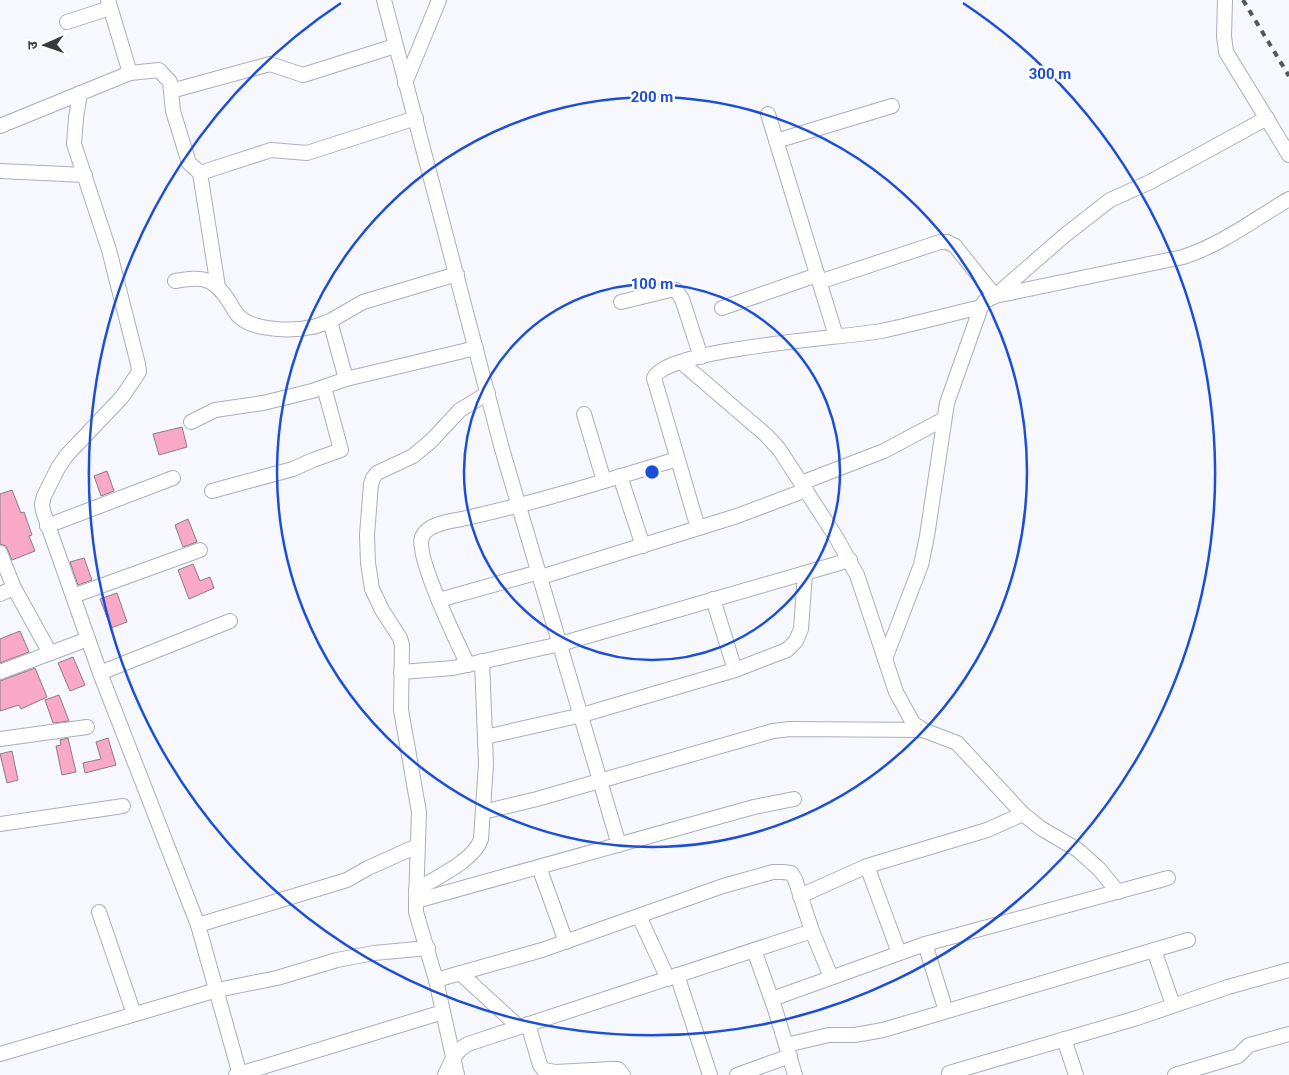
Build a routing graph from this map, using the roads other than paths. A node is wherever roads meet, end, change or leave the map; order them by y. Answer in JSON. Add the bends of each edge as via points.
{"nodes":[{"id":1,"x":384,"y":0,"type":"edge"},
{"id":2,"x":439,"y":0,"type":"edge"},
{"id":3,"x":1225,"y":0,"type":"edge"},
{"id":4,"x":109,"y":4,"type":"edge"},
{"id":5,"x":67,"y":22,"type":"dead end"},
{"id":6,"x":395,"y":46,"type":"junction"},
{"id":7,"x":130,"y":73,"type":"junction"},
{"id":8,"x":406,"y":83,"type":"junction"},
{"id":9,"x":171,"y":91,"type":"junction"},
{"id":10,"x":80,"y":93,"type":"junction"},
{"id":11,"x":892,"y":106,"type":"dead end"},
{"id":12,"x":768,"y":114,"type":"dead end"},
{"id":13,"x":416,"y":118,"type":"junction"},
{"id":14,"x":1266,"y":118,"type":"junction"},
{"id":15,"x":0,"y":126,"type":"edge"},
{"id":16,"x":776,"y":141,"type":"junction"},
{"id":17,"x":1289,"y":155,"type":"edge"},
{"id":18,"x":0,"y":171,"type":"edge"},
{"id":19,"x":200,"y":173,"type":"junction"},
{"id":20,"x":85,"y":175,"type":"junction"},
{"id":21,"x":1289,"y":199,"type":"edge"},
{"id":22,"x":457,"y":274,"type":"junction"},
{"id":23,"x":818,"y":278,"type":"junction"},
{"id":24,"x":175,"y":281,"type":"dead end"},
{"id":25,"x":218,"y":287,"type":"junction"},
{"id":26,"x":995,"y":296,"type":"junction"},
{"id":27,"x":620,"y":302,"type":"dead end"},
{"id":28,"x":981,"y":307,"type":"junction"},
{"id":29,"x":722,"y":308,"type":"dead end"},
{"id":30,"x":330,"y":321,"type":"junction"},
{"id":31,"x":836,"y":336,"type":"junction"},
{"id":32,"x":476,"y":348,"type":"junction"},
{"id":33,"x":701,"y":357,"type":"junction"},
{"id":34,"x":681,"y":362,"type":"junction"},
{"id":35,"x":346,"y":379,"type":"junction"},
{"id":36,"x":324,"y":387,"type":"junction"},
{"id":37,"x":488,"y":393,"type":"junction"},
{"id":38,"x":584,"y":414,"type":"dead end"},
{"id":39,"x":944,"y":419,"type":"junction"},
{"id":40,"x":191,"y":422,"type":"dead end"},
{"id":41,"x":677,"y":459,"type":"junction"},
{"id":42,"x":620,"y":476,"type":"junction"},
{"id":43,"x":173,"y":478,"type":"dead end"},
{"id":44,"x":604,"y":481,"type":"junction"},
{"id":45,"x":804,"y":486,"type":"junction"},
{"id":46,"x":212,"y":491,"type":"dead end"},
{"id":47,"x":520,"y":506,"type":"junction"},
{"id":48,"x":47,"y":526,"type":"junction"},
{"id":49,"x":698,"y":528,"type":"junction"},
{"id":50,"x":642,"y":546,"type":"junction"},
{"id":51,"x":200,"y":550,"type":"dead end"},
{"id":52,"x":0,"y":553,"type":"edge"},
{"id":53,"x":850,"y":560,"type":"junction"},
{"id":54,"x":805,"y":573,"type":"junction"},
{"id":55,"x":540,"y":574,"type":"junction"},
{"id":56,"x":14,"y":588,"type":"junction"},
{"id":57,"x":0,"y":594,"type":"edge"},
{"id":58,"x":73,"y":596,"type":"junction"},
{"id":59,"x":439,"y":600,"type":"junction"},
{"id":60,"x":713,"y":600,"type":"junction"},
{"id":61,"x":230,"y":621,"type":"dead end"},
{"id":62,"x":88,"y":639,"type":"junction"},
{"id":63,"x":560,"y":644,"type":"junction"},
{"id":64,"x":50,"y":653,"type":"junction"},
{"id":65,"x":885,"y":660,"type":"junction"},
{"id":66,"x":482,"y":661,"type":"junction"},
{"id":67,"x":468,"y":665,"type":"junction"},
{"id":68,"x":735,"y":670,"type":"junction"},
{"id":69,"x":0,"y":672,"type":"edge"},
{"id":70,"x":401,"y":672,"type":"junction"},
{"id":71,"x":100,"y":673,"type":"junction"},
{"id":72,"x":582,"y":715,"type":"junction"},
{"id":73,"x":87,"y":727,"type":"dead end"},
{"id":74,"x":923,"y":730,"type":"junction"},
{"id":75,"x":485,"y":737,"type":"junction"},
{"id":76,"x":0,"y":739,"type":"edge"},
{"id":77,"x":600,"y":781,"type":"junction"},
{"id":78,"x":794,"y":799,"type":"dead end"},
{"id":79,"x":123,"y":806,"type":"dead end"},
{"id":80,"x":483,"y":812,"type":"junction"},
{"id":81,"x":1022,"y":814,"type":"junction"},
{"id":82,"x":0,"y":824,"type":"edge"},
{"id":83,"x":619,"y":845,"type":"junction"},
{"id":84,"x":417,"y":846,"type":"junction"},
{"id":85,"x":867,"y":866,"type":"junction"},
{"id":86,"x":538,"y":867,"type":"junction"},
{"id":87,"x":1168,"y":878,"type":"dead end"},
{"id":88,"x":1118,"y":892,"type":"junction"},
{"id":89,"x":416,"y":896,"type":"junction"},
{"id":90,"x":800,"y":896,"type":"junction"},
{"id":91,"x":99,"y":912,"type":"dead end"},
{"id":92,"x":639,"y":916,"type":"junction"},
{"id":93,"x":198,"y":925,"type":"junction"},
{"id":94,"x":812,"y":931,"type":"junction"},
{"id":95,"x":1188,"y":940,"type":"dead end"},
{"id":96,"x":566,"y":942,"type":"junction"},
{"id":97,"x":924,"y":944,"type":"junction"},
{"id":98,"x":428,"y":948,"type":"junction"},
{"id":99,"x":754,"y":950,"type":"junction"},
{"id":100,"x":1154,"y":950,"type":"junction"},
{"id":101,"x":899,"y":953,"type":"junction"},
{"id":102,"x":1289,"y":970,"type":"edge"},
{"id":103,"x":460,"y":973,"type":"junction"},
{"id":104,"x":673,"y":977,"type":"junction"},
{"id":105,"x":831,"y":977,"type":"junction"},
{"id":106,"x":436,"y":980,"type":"junction"},
{"id":107,"x":217,"y":990,"type":"junction"},
{"id":108,"x":772,"y":999,"type":"junction"},
{"id":109,"x":1173,"y":1006,"type":"junction"},
{"id":110,"x":946,"y":1011,"type":"junction"},
{"id":111,"x":443,"y":1012,"type":"junction"},
{"id":112,"x":134,"y":1014,"type":"junction"},
{"id":113,"x":524,"y":1026,"type":"junction"},
{"id":114,"x":1289,"y":1034,"type":"edge"},
{"id":115,"x":1064,"y":1039,"type":"junction"},
{"id":116,"x":788,"y":1050,"type":"junction"},
{"id":117,"x":0,"y":1054,"type":"edge"},
{"id":118,"x":453,"y":1056,"type":"junction"},
{"id":119,"x":949,"y":1074,"type":"dead end"},
{"id":120,"x":239,"y":1075,"type":"edge"},
{"id":121,"x":445,"y":1075,"type":"edge"},
{"id":122,"x":458,"y":1075,"type":"edge"},
{"id":123,"x":623,"y":1075,"type":"edge"},
{"id":124,"x":710,"y":1075,"type":"edge"},
{"id":125,"x":737,"y":1075,"type":"edge"},
{"id":126,"x":796,"y":1075,"type":"edge"},
{"id":127,"x":1076,"y":1075,"type":"edge"},
{"id":128,"x":1175,"y":1075,"type":"edge"}],
"edges":[{"from":1,"to":6,"type":"street"},
{"from":2,"to":8,"type":"street"},
{"from":3,"to":14,"type":"street","via":[[1226,52]]},
{"from":4,"to":5,"type":"street"},
{"from":4,"to":7,"type":"street"},
{"from":6,"to":8,"type":"street"},
{"from":6,"to":9,"type":"street","via":[[304,75],[270,64]]},
{"from":7,"to":9,"type":"street","via":[[159,70],[170,82]]},
{"from":7,"to":10,"type":"street"},
{"from":8,"to":13,"type":"street"},
{"from":9,"to":19,"type":"street","via":[[173,111],[189,163]]},
{"from":10,"to":15,"type":"street"},
{"from":10,"to":20,"type":"street","via":[[74,144]]},
{"from":11,"to":16,"type":"street"},
{"from":12,"to":16,"type":"street"},
{"from":13,"to":19,"type":"street","via":[[308,152],[270,150]]},
{"from":13,"to":22,"type":"street"},
{"from":14,"to":17,"type":"street"},
{"from":14,"to":26,"type":"street","via":[[1150,182],[1110,200]]},
{"from":16,"to":23,"type":"street"},
{"from":18,"to":20,"type":"street"},
{"from":19,"to":25,"type":"street"},
{"from":20,"to":48,"type":"street","via":[[109,250],[139,372],[122,397],[58,468],[42,504]]},
{"from":21,"to":26,"type":"street","via":[[1197,252]]},
{"from":22,"to":30,"type":"street","via":[[363,302]]},
{"from":22,"to":32,"type":"street"},
{"from":23,"to":26,"type":"street","via":[[947,242],[955,246]]},
{"from":23,"to":29,"type":"street"},
{"from":23,"to":31,"type":"street"},
{"from":24,"to":25,"type":"street","via":[[195,277]]},
{"from":25,"to":30,"type":"street","via":[[240,318],[251,324],[298,330]]},
{"from":26,"to":28,"type":"street"},
{"from":27,"to":33,"type":"street","via":[[676,290]]},
{"from":28,"to":31,"type":"street","via":[[880,331]]},
{"from":28,"to":39,"type":"street","via":[[949,392]]},
{"from":30,"to":35,"type":"street"},
{"from":31,"to":33,"type":"street","via":[[769,343]]},
{"from":32,"to":35,"type":"street"},
{"from":32,"to":37,"type":"street"},
{"from":33,"to":34,"type":"street"},
{"from":34,"to":41,"type":"street","via":[[656,373],[654,378]]},
{"from":34,"to":45,"type":"street","via":[[766,435]]},
{"from":35,"to":36,"type":"street"},
{"from":36,"to":40,"type":"street","via":[[263,403],[215,410]]},
{"from":36,"to":46,"type":"street","via":[[341,450],[293,469]]},
{"from":37,"to":47,"type":"street"},
{"from":37,"to":70,"type":"street","via":[[460,410],[413,456],[377,473],[371,484],[367,536],[370,577],[374,596],[402,645]]},
{"from":38,"to":44,"type":"street"},
{"from":39,"to":45,"type":"street"},
{"from":39,"to":65,"type":"street","via":[[921,565]]},
{"from":41,"to":42,"type":"street"},
{"from":41,"to":49,"type":"street"},
{"from":42,"to":44,"type":"street"},
{"from":42,"to":50,"type":"street"},
{"from":43,"to":48,"type":"street"},
{"from":44,"to":47,"type":"street"},
{"from":45,"to":49,"type":"street","via":[[736,516]]},
{"from":45,"to":53,"type":"street"},
{"from":47,"to":55,"type":"street"},
{"from":47,"to":59,"type":"street","via":[[450,521],[425,532],[422,551]]},
{"from":48,"to":58,"type":"street"},
{"from":49,"to":50,"type":"street"},
{"from":50,"to":55,"type":"street"},
{"from":51,"to":58,"type":"street"},
{"from":52,"to":56,"type":"street"},
{"from":53,"to":54,"type":"street"},
{"from":53,"to":65,"type":"street"},
{"from":54,"to":60,"type":"street"},
{"from":54,"to":68,"type":"street","via":[[801,629],[796,641],[787,650]]},
{"from":55,"to":59,"type":"street"},
{"from":55,"to":63,"type":"street"},
{"from":56,"to":57,"type":"street"},
{"from":56,"to":64,"type":"street"},
{"from":58,"to":62,"type":"street"},
{"from":59,"to":67,"type":"street"},
{"from":60,"to":63,"type":"street"},
{"from":60,"to":68,"type":"street"},
{"from":61,"to":71,"type":"street"},
{"from":62,"to":64,"type":"street"},
{"from":62,"to":71,"type":"street"},
{"from":63,"to":66,"type":"street"},
{"from":63,"to":72,"type":"street"},
{"from":64,"to":69,"type":"street"},
{"from":65,"to":74,"type":"street","via":[[902,705],[913,723]]},
{"from":66,"to":67,"type":"street"},
{"from":66,"to":75,"type":"street"},
{"from":67,"to":70,"type":"street"},
{"from":68,"to":72,"type":"street"},
{"from":70,"to":84,"type":"street","via":[[401,710],[420,812]]},
{"from":71,"to":93,"type":"street"},
{"from":72,"to":75,"type":"street"},
{"from":72,"to":77,"type":"street"},
{"from":73,"to":76,"type":"street"},
{"from":74,"to":77,"type":"street","via":[[782,730]]},
{"from":74,"to":81,"type":"street","via":[[957,743]]},
{"from":75,"to":80,"type":"street"},
{"from":77,"to":80,"type":"street"},
{"from":77,"to":83,"type":"street"},
{"from":78,"to":83,"type":"street"},
{"from":79,"to":82,"type":"street"},
{"from":80,"to":89,"type":"street","via":[[479,846]]},
{"from":81,"to":85,"type":"street","via":[[987,830]]},
{"from":81,"to":88,"type":"street","via":[[1078,850]]},
{"from":83,"to":86,"type":"street"},
{"from":84,"to":89,"type":"street"},
{"from":84,"to":93,"type":"street","via":[[347,880]]},
{"from":85,"to":90,"type":"street"},
{"from":85,"to":101,"type":"street"},
{"from":86,"to":89,"type":"street"},
{"from":86,"to":96,"type":"street"},
{"from":87,"to":88,"type":"street"},
{"from":88,"to":97,"type":"street"},
{"from":89,"to":98,"type":"street","via":[[416,912]]},
{"from":90,"to":92,"type":"street","via":[[791,873],[773,872]]},
{"from":90,"to":94,"type":"street"},
{"from":91,"to":112,"type":"street"},
{"from":92,"to":96,"type":"street"},
{"from":92,"to":104,"type":"street"},
{"from":93,"to":107,"type":"street"},
{"from":94,"to":99,"type":"street"},
{"from":94,"to":105,"type":"street"},
{"from":95,"to":100,"type":"street"},
{"from":96,"to":103,"type":"street"},
{"from":97,"to":101,"type":"street"},
{"from":97,"to":110,"type":"street"},
{"from":98,"to":106,"type":"street"},
{"from":98,"to":107,"type":"street","via":[[346,958],[277,978]]},
{"from":99,"to":104,"type":"street"},
{"from":99,"to":108,"type":"street"},
{"from":100,"to":109,"type":"street"},
{"from":100,"to":110,"type":"street"},
{"from":101,"to":105,"type":"street"},
{"from":102,"to":109,"type":"street"},
{"from":103,"to":106,"type":"street"},
{"from":103,"to":113,"type":"street"},
{"from":104,"to":113,"type":"street"},
{"from":104,"to":124,"type":"street"},
{"from":105,"to":108,"type":"street"},
{"from":106,"to":111,"type":"street"},
{"from":107,"to":112,"type":"street"},
{"from":107,"to":120,"type":"street"},
{"from":108,"to":116,"type":"street"},
{"from":109,"to":115,"type":"street"},
{"from":110,"to":116,"type":"street","via":[[883,1030],[829,1035]]},
{"from":111,"to":118,"type":"street"},
{"from":111,"to":120,"type":"street"},
{"from":112,"to":117,"type":"street"},
{"from":113,"to":118,"type":"street","via":[[468,1044]]},
{"from":113,"to":123,"type":"street","via":[[544,1070],[618,1069]]},
{"from":114,"to":128,"type":"street","via":[[1248,1045],[1238,1056]]},
{"from":115,"to":119,"type":"street"},
{"from":115,"to":127,"type":"street"},
{"from":116,"to":125,"type":"street"},
{"from":116,"to":126,"type":"street"},
{"from":118,"to":121,"type":"street"},
{"from":118,"to":122,"type":"street"}]}
